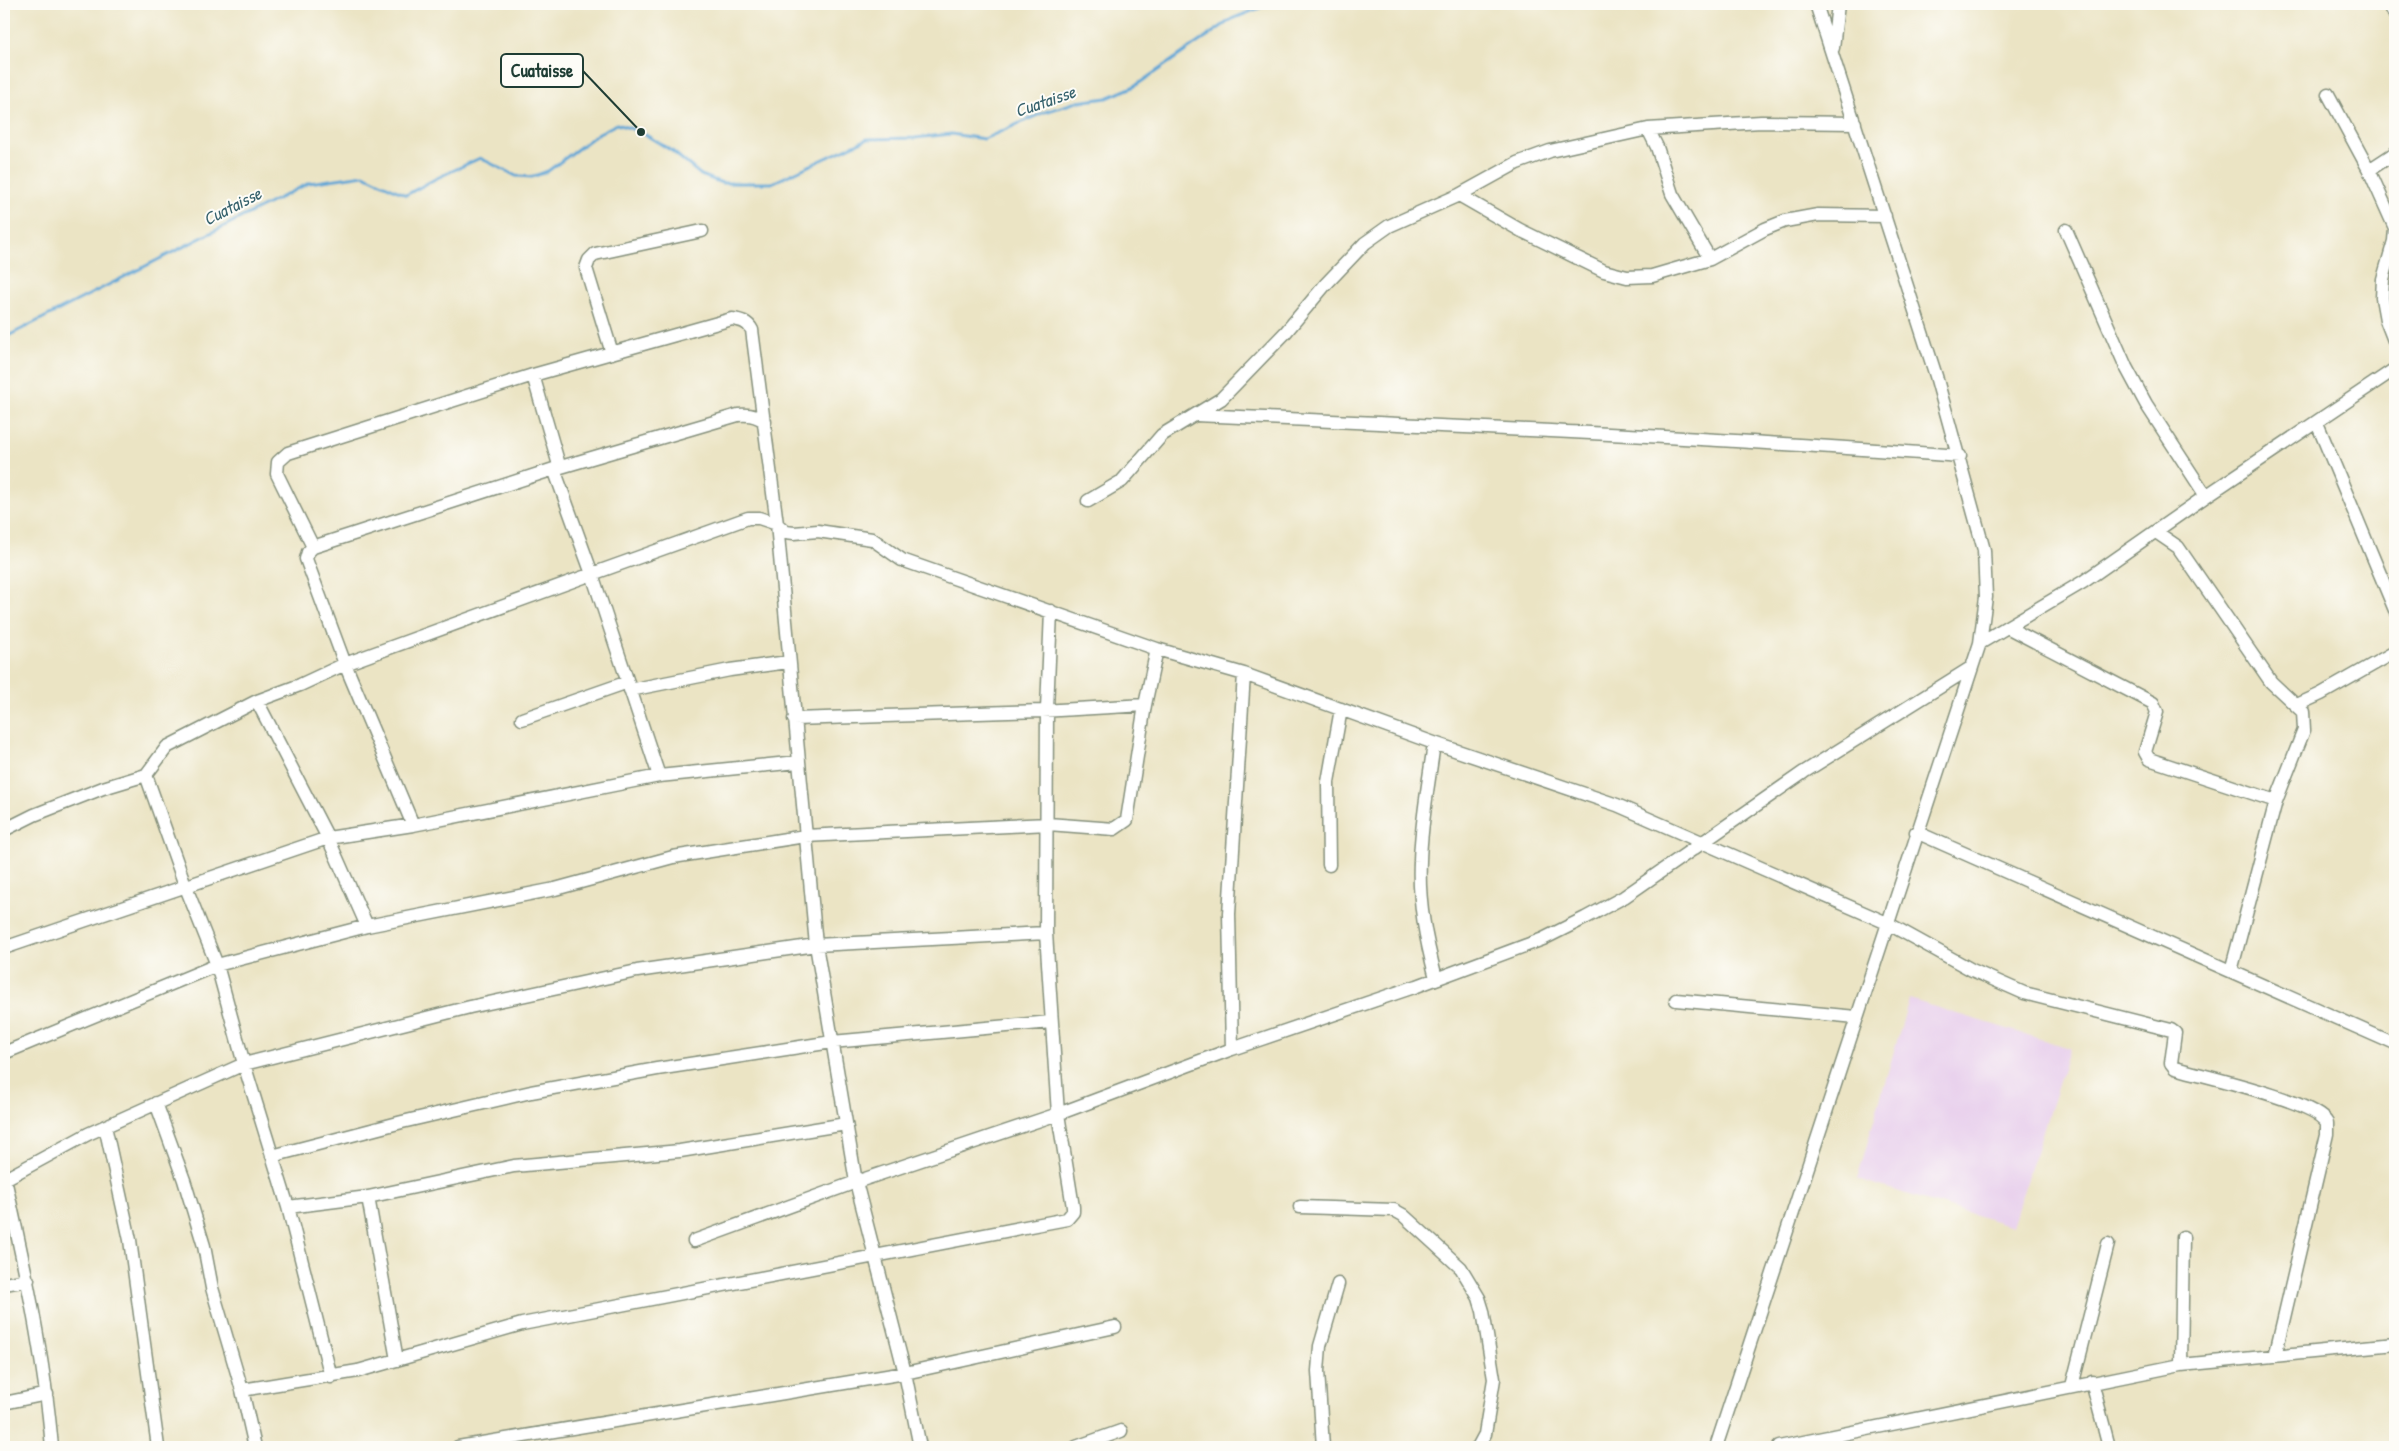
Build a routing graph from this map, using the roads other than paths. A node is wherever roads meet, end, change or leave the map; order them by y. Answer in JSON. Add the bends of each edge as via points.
{"nodes":[{"id":1,"x":1816,"y":4,"type":"edge"},
{"id":2,"x":1838,"y":4,"type":"edge"},
{"id":3,"x":2389,"y":4,"type":"edge"},
{"id":4,"x":2395,"y":16,"type":"edge"},
{"id":5,"x":1832,"y":53,"type":"junction"},
{"id":6,"x":2328,"y":94,"type":"dead end"},
{"id":7,"x":1854,"y":123,"type":"junction"},
{"id":8,"x":1648,"y":128,"type":"junction"},
{"id":9,"x":2395,"y":152,"type":"edge"},
{"id":10,"x":2369,"y":170,"type":"junction"},
{"id":11,"x":1459,"y":196,"type":"junction"},
{"id":12,"x":1885,"y":216,"type":"junction"},
{"id":13,"x":2066,"y":230,"type":"dead end"},
{"id":14,"x":702,"y":231,"type":"dead end"},
{"id":15,"x":1710,"y":260,"type":"junction"},
{"id":16,"x":2395,"y":342,"type":"edge"},
{"id":17,"x":612,"y":353,"type":"junction"},
{"id":18,"x":2395,"y":369,"type":"edge"},
{"id":19,"x":533,"y":376,"type":"junction"},
{"id":20,"x":1197,"y":415,"type":"junction"},
{"id":21,"x":765,"y":422,"type":"junction"},
{"id":22,"x":2317,"y":423,"type":"junction"},
{"id":23,"x":1960,"y":456,"type":"junction"},
{"id":24,"x":556,"y":467,"type":"junction"},
{"id":25,"x":2206,"y":496,"type":"junction"},
{"id":26,"x":1088,"y":501,"type":"dead end"},
{"id":27,"x":777,"y":524,"type":"junction"},
{"id":28,"x":2156,"y":532,"type":"junction"},
{"id":29,"x":312,"y":546,"type":"junction"},
{"id":30,"x":592,"y":574,"type":"junction"},
{"id":31,"x":2395,"y":610,"type":"edge"},
{"id":32,"x":1050,"y":611,"type":"junction"},
{"id":33,"x":2007,"y":627,"type":"junction"},
{"id":34,"x":1980,"y":643,"type":"junction"},
{"id":35,"x":1157,"y":649,"type":"junction"},
{"id":36,"x":2395,"y":652,"type":"edge"},
{"id":37,"x":788,"y":662,"type":"junction"},
{"id":38,"x":345,"y":664,"type":"junction"},
{"id":39,"x":1972,"y":667,"type":"junction"},
{"id":40,"x":1244,"y":674,"type":"junction"},
{"id":41,"x":629,"y":686,"type":"junction"},
{"id":42,"x":256,"y":701,"type":"junction"},
{"id":43,"x":1145,"y":705,"type":"junction"},
{"id":44,"x":2296,"y":705,"type":"junction"},
{"id":45,"x":1340,"y":709,"type":"junction"},
{"id":46,"x":1047,"y":711,"type":"junction"},
{"id":47,"x":522,"y":719,"type":"dead end"},
{"id":48,"x":794,"y":719,"type":"junction"},
{"id":49,"x":1434,"y":743,"type":"junction"},
{"id":50,"x":798,"y":762,"type":"junction"},
{"id":51,"x":146,"y":775,"type":"junction"},
{"id":52,"x":659,"y":776,"type":"junction"},
{"id":53,"x":2276,"y":801,"type":"junction"},
{"id":54,"x":1048,"y":824,"type":"junction"},
{"id":55,"x":413,"y":825,"type":"junction"},
{"id":56,"x":4,"y":830,"type":"edge"},
{"id":57,"x":1916,"y":832,"type":"junction"},
{"id":58,"x":805,"y":836,"type":"junction"},
{"id":59,"x":328,"y":838,"type":"junction"},
{"id":60,"x":1702,"y":843,"type":"junction"},
{"id":61,"x":1329,"y":865,"type":"dead end"},
{"id":62,"x":185,"y":885,"type":"junction"},
{"id":63,"x":1887,"y":923,"type":"junction"},
{"id":64,"x":366,"y":926,"type":"junction"},
{"id":65,"x":1046,"y":933,"type":"junction"},
{"id":66,"x":816,"y":945,"type":"junction"},
{"id":67,"x":4,"y":948,"type":"edge"},
{"id":68,"x":217,"y":965,"type":"junction"},
{"id":69,"x":2231,"y":972,"type":"junction"},
{"id":70,"x":1436,"y":978,"type":"junction"},
{"id":71,"x":1676,"y":1000,"type":"dead end"},
{"id":72,"x":1856,"y":1017,"type":"junction"},
{"id":73,"x":1051,"y":1022,"type":"junction"},
{"id":74,"x":832,"y":1042,"type":"junction"},
{"id":75,"x":2395,"y":1044,"type":"edge"},
{"id":76,"x":1232,"y":1049,"type":"junction"},
{"id":77,"x":4,"y":1053,"type":"edge"},
{"id":78,"x":244,"y":1064,"type":"junction"},
{"id":79,"x":156,"y":1103,"type":"junction"},
{"id":80,"x":1058,"y":1114,"type":"junction"},
{"id":81,"x":846,"y":1124,"type":"junction"},
{"id":82,"x":105,"y":1126,"type":"junction"},
{"id":83,"x":272,"y":1156,"type":"junction"},
{"id":84,"x":5,"y":1178,"type":"edge"},
{"id":85,"x":856,"y":1182,"type":"junction"},
{"id":86,"x":368,"y":1197,"type":"junction"},
{"id":87,"x":288,"y":1207,"type":"junction"},
{"id":88,"x":1300,"y":1207,"type":"dead end"},
{"id":89,"x":2183,"y":1237,"type":"dead end"},
{"id":90,"x":694,"y":1241,"type":"dead end"},
{"id":91,"x":2108,"y":1244,"type":"dead end"},
{"id":92,"x":874,"y":1256,"type":"junction"},
{"id":93,"x":28,"y":1280,"type":"junction"},
{"id":94,"x":4,"y":1284,"type":"edge"},
{"id":95,"x":1338,"y":1284,"type":"dead end"},
{"id":96,"x":1115,"y":1327,"type":"dead end"},
{"id":97,"x":2395,"y":1344,"type":"edge"},
{"id":98,"x":2275,"y":1356,"type":"junction"},
{"id":99,"x":397,"y":1360,"type":"junction"},
{"id":100,"x":2181,"y":1365,"type":"junction"},
{"id":101,"x":905,"y":1373,"type":"junction"},
{"id":102,"x":331,"y":1377,"type":"junction"},
{"id":103,"x":2092,"y":1382,"type":"junction"},
{"id":104,"x":2072,"y":1386,"type":"junction"},
{"id":105,"x":242,"y":1390,"type":"junction"},
{"id":106,"x":47,"y":1394,"type":"junction"},
{"id":107,"x":4,"y":1403,"type":"edge"},
{"id":108,"x":1121,"y":1432,"type":"dead end"},
{"id":109,"x":52,"y":1447,"type":"edge"},
{"id":110,"x":158,"y":1447,"type":"edge"},
{"id":111,"x":255,"y":1447,"type":"edge"},
{"id":112,"x":458,"y":1447,"type":"edge"},
{"id":113,"x":920,"y":1447,"type":"edge"},
{"id":114,"x":1076,"y":1447,"type":"edge"},
{"id":115,"x":1323,"y":1447,"type":"edge"},
{"id":116,"x":1478,"y":1447,"type":"edge"},
{"id":117,"x":1716,"y":1447,"type":"edge"},
{"id":118,"x":1779,"y":1447,"type":"edge"},
{"id":119,"x":2109,"y":1447,"type":"edge"}],
"edges":[{"from":1,"to":5,"type":"street"},
{"from":2,"to":5,"type":"street"},
{"from":3,"to":4,"type":"street"},
{"from":5,"to":7,"type":"street"},
{"from":6,"to":10,"type":"street"},
{"from":7,"to":8,"type":"street","via":[[1761,122]]},
{"from":7,"to":12,"type":"street"},
{"from":8,"to":11,"type":"street","via":[[1550,151],[1517,164]]},
{"from":8,"to":15,"type":"street","via":[[1672,194]]},
{"from":9,"to":10,"type":"street"},
{"from":10,"to":16,"type":"street","via":[[2395,228],[2382,298]]},
{"from":11,"to":15,"type":"street","via":[[1554,247],[1604,271],[1626,277],[1652,276]]},
{"from":11,"to":20,"type":"street","via":[[1389,226],[1366,243],[1237,384]]},
{"from":12,"to":15,"type":"street","via":[[1818,215],[1785,221]]},
{"from":12,"to":23,"type":"street"},
{"from":13,"to":25,"type":"street","via":[[2134,382]]},
{"from":14,"to":17,"type":"street","via":[[595,254],[589,260],[586,268]]},
{"from":17,"to":19,"type":"street"},
{"from":17,"to":21,"type":"street","via":[[732,319],[746,323],[752,330]]},
{"from":18,"to":22,"type":"street"},
{"from":19,"to":24,"type":"street"},
{"from":19,"to":29,"type":"street","via":[[288,452],[276,467],[277,474]]},
{"from":20,"to":23,"type":"street","via":[[1793,443]]},
{"from":20,"to":26,"type":"street","via":[[1162,435],[1122,481]]},
{"from":21,"to":24,"type":"street","via":[[748,414],[738,415]]},
{"from":21,"to":27,"type":"street"},
{"from":22,"to":25,"type":"street"},
{"from":22,"to":31,"type":"street"},
{"from":23,"to":34,"type":"street","via":[[1984,550],[1986,597]]},
{"from":24,"to":29,"type":"street"},
{"from":24,"to":30,"type":"street"},
{"from":25,"to":28,"type":"street"},
{"from":27,"to":30,"type":"street","via":[[748,518]]},
{"from":27,"to":32,"type":"street","via":[[786,532],[818,532],[872,539],[902,560]]},
{"from":27,"to":37,"type":"street"},
{"from":28,"to":33,"type":"street","via":[[2083,582]]},
{"from":28,"to":44,"type":"street","via":[[2178,547],[2271,682]]},
{"from":29,"to":38,"type":"street","via":[[306,559]]},
{"from":30,"to":38,"type":"street"},
{"from":30,"to":41,"type":"street"},
{"from":32,"to":35,"type":"street"},
{"from":32,"to":46,"type":"street"},
{"from":33,"to":34,"type":"street"},
{"from":33,"to":53,"type":"street","via":[[2153,703],[2157,712],[2145,752],[2149,759]]},
{"from":34,"to":39,"type":"street"},
{"from":35,"to":40,"type":"street"},
{"from":35,"to":43,"type":"street"},
{"from":36,"to":44,"type":"street"},
{"from":37,"to":41,"type":"street"},
{"from":37,"to":48,"type":"street"},
{"from":38,"to":42,"type":"street"},
{"from":38,"to":55,"type":"street"},
{"from":39,"to":57,"type":"street"},
{"from":39,"to":60,"type":"street","via":[[1804,772]]},
{"from":40,"to":45,"type":"street"},
{"from":40,"to":76,"type":"street","via":[[1229,914]]},
{"from":41,"to":47,"type":"street"},
{"from":41,"to":52,"type":"street"},
{"from":42,"to":51,"type":"street","via":[[167,747]]},
{"from":42,"to":59,"type":"street"},
{"from":43,"to":46,"type":"street"},
{"from":43,"to":54,"type":"street","via":[[1127,820],[1114,829]]},
{"from":44,"to":53,"type":"street","via":[[2303,712],[2304,730]]},
{"from":45,"to":49,"type":"street"},
{"from":45,"to":61,"type":"street","via":[[1328,782]]},
{"from":46,"to":48,"type":"street"},
{"from":46,"to":54,"type":"street"},
{"from":48,"to":50,"type":"street"},
{"from":49,"to":60,"type":"street","via":[[1617,804]]},
{"from":49,"to":70,"type":"street","via":[[1420,861],[1421,908]]},
{"from":50,"to":52,"type":"street"},
{"from":50,"to":58,"type":"street"},
{"from":51,"to":56,"type":"street","via":[[103,788]]},
{"from":51,"to":62,"type":"street"},
{"from":52,"to":55,"type":"street"},
{"from":53,"to":69,"type":"street"},
{"from":54,"to":58,"type":"street"},
{"from":54,"to":65,"type":"street"},
{"from":55,"to":59,"type":"street"},
{"from":57,"to":63,"type":"street"},
{"from":57,"to":69,"type":"street"},
{"from":58,"to":64,"type":"street","via":[[673,857],[555,889]]},
{"from":58,"to":66,"type":"street"},
{"from":59,"to":62,"type":"street"},
{"from":59,"to":64,"type":"street"},
{"from":60,"to":63,"type":"street"},
{"from":60,"to":70,"type":"street","via":[[1624,897],[1543,939]]},
{"from":62,"to":67,"type":"street"},
{"from":62,"to":68,"type":"street"},
{"from":63,"to":72,"type":"street"},
{"from":63,"to":98,"type":"street","via":[[1972,970],[2024,993],[2170,1030],[2175,1034],[2171,1063],[2175,1068],[2279,1097],[2324,1118],[2327,1134]]},
{"from":64,"to":68,"type":"street"},
{"from":65,"to":66,"type":"street"},
{"from":65,"to":73,"type":"street"},
{"from":66,"to":74,"type":"street"},
{"from":66,"to":78,"type":"street","via":[[637,971],[470,1007]]},
{"from":68,"to":77,"type":"street"},
{"from":68,"to":78,"type":"street"},
{"from":69,"to":75,"type":"street"},
{"from":70,"to":76,"type":"street"},
{"from":71,"to":72,"type":"street"},
{"from":72,"to":117,"type":"street"},
{"from":73,"to":74,"type":"street"},
{"from":73,"to":80,"type":"street"},
{"from":74,"to":81,"type":"street"},
{"from":74,"to":83,"type":"street","via":[[531,1092]]},
{"from":76,"to":80,"type":"street"},
{"from":78,"to":79,"type":"street"},
{"from":78,"to":83,"type":"street"},
{"from":79,"to":82,"type":"street"},
{"from":79,"to":105,"type":"street","via":[[187,1189]]},
{"from":80,"to":85,"type":"street"},
{"from":80,"to":92,"type":"street","via":[[1073,1207],[1067,1219]]},
{"from":81,"to":85,"type":"street"},
{"from":81,"to":86,"type":"street","via":[[680,1151],[514,1166]]},
{"from":82,"to":84,"type":"street"},
{"from":82,"to":110,"type":"street","via":[[130,1240]]},
{"from":83,"to":87,"type":"street"},
{"from":84,"to":93,"type":"street"},
{"from":85,"to":90,"type":"street"},
{"from":85,"to":92,"type":"street"},
{"from":86,"to":87,"type":"street"},
{"from":86,"to":99,"type":"street"},
{"from":87,"to":102,"type":"street"},
{"from":88,"to":116,"type":"street","via":[[1394,1210],[1468,1277],[1483,1311],[1494,1380],[1485,1434]]},
{"from":89,"to":100,"type":"street"},
{"from":91,"to":104,"type":"street"},
{"from":92,"to":99,"type":"street","via":[[522,1324]]},
{"from":92,"to":101,"type":"street"},
{"from":93,"to":94,"type":"street"},
{"from":93,"to":106,"type":"street"},
{"from":95,"to":115,"type":"street","via":[[1320,1346],[1318,1371]]},
{"from":96,"to":101,"type":"street"},
{"from":97,"to":98,"type":"street"},
{"from":98,"to":100,"type":"street"},
{"from":99,"to":102,"type":"street"},
{"from":100,"to":103,"type":"street"},
{"from":101,"to":112,"type":"street"},
{"from":101,"to":113,"type":"street"},
{"from":102,"to":105,"type":"street"},
{"from":103,"to":104,"type":"street"},
{"from":103,"to":119,"type":"street"},
{"from":104,"to":118,"type":"street"},
{"from":105,"to":111,"type":"street"},
{"from":106,"to":107,"type":"street"},
{"from":106,"to":109,"type":"street"},
{"from":108,"to":114,"type":"street"}]}
